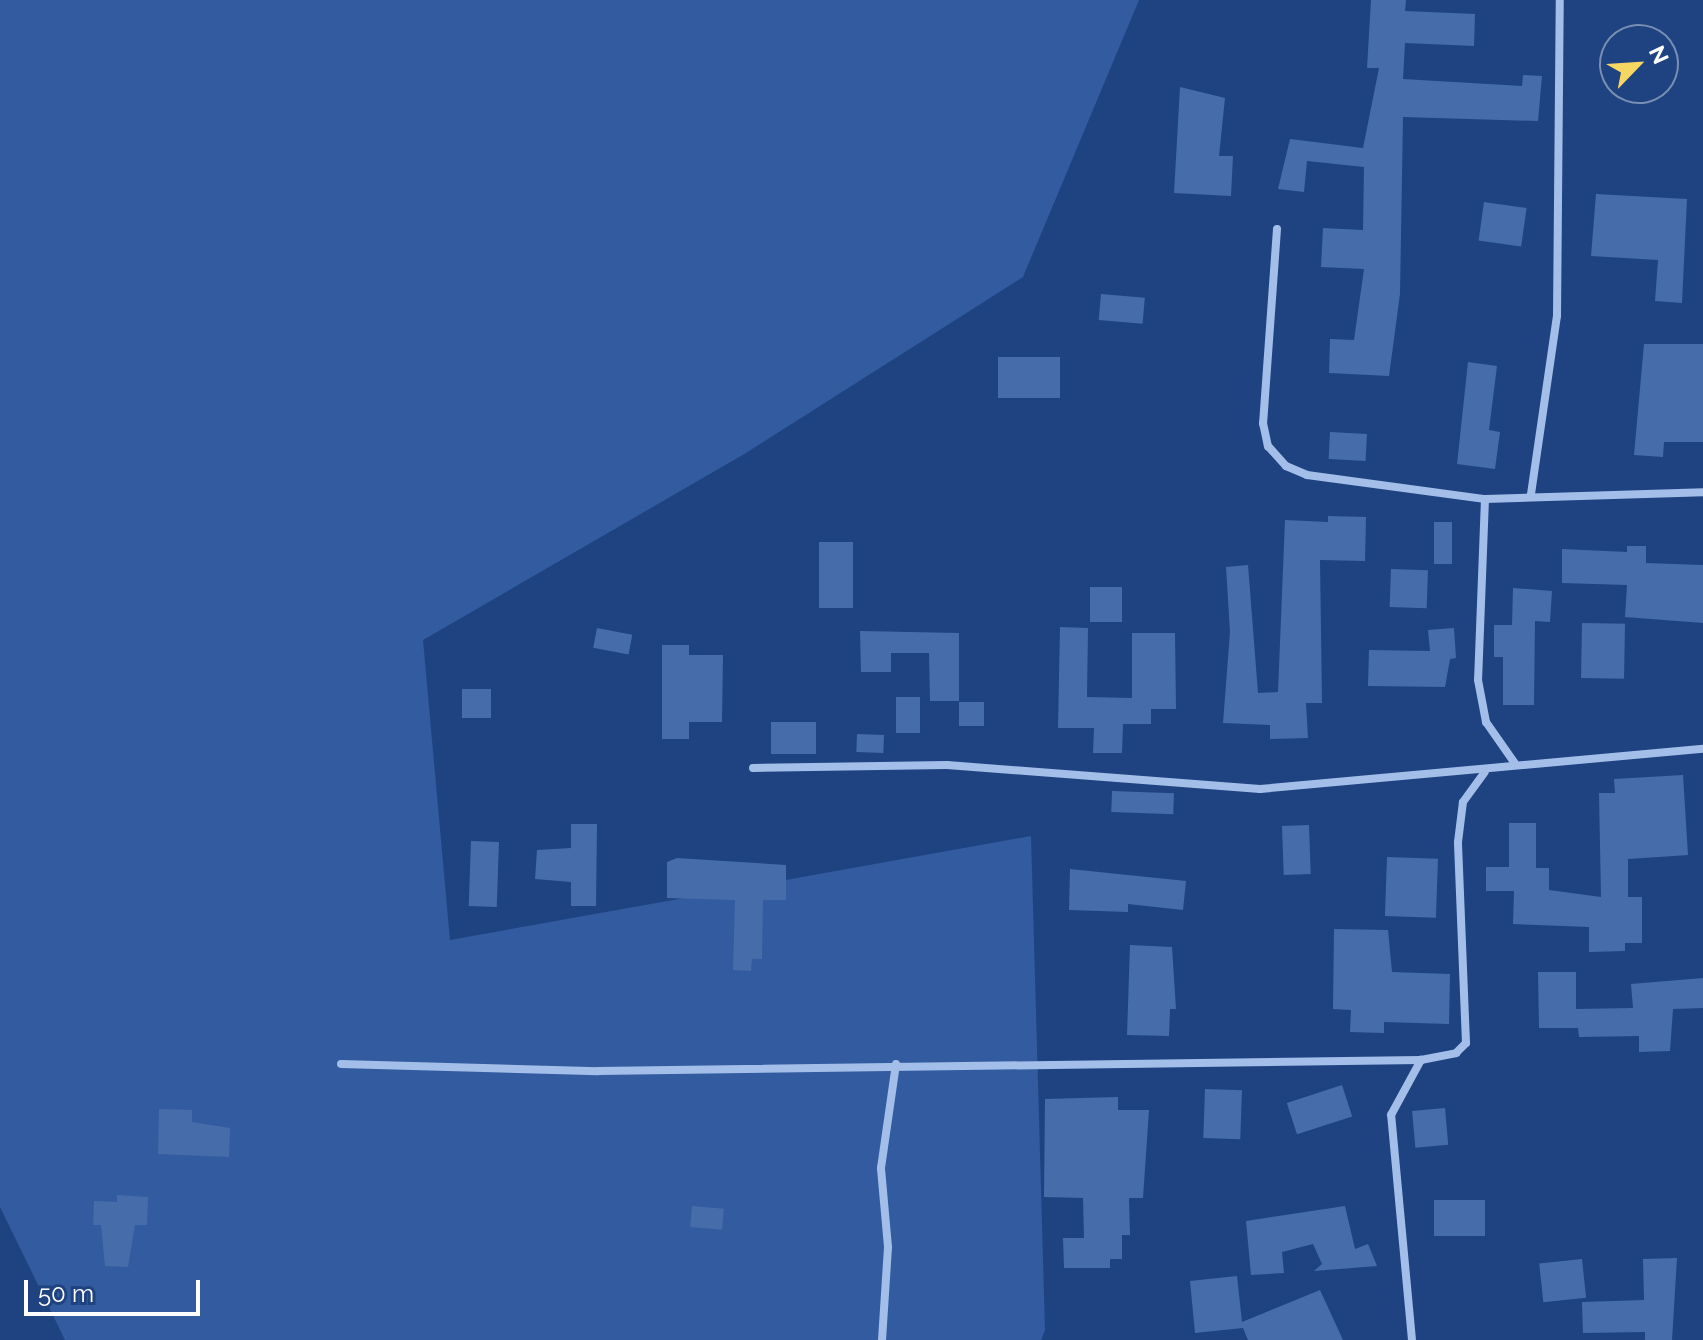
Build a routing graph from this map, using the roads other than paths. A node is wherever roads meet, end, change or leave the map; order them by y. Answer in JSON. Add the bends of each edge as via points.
{"nodes":[{"id":1,"x":1560,"y":0,"type":"edge"},
{"id":2,"x":1277,"y":229,"type":"dead end"},
{"id":3,"x":1703,"y":492,"type":"edge"},
{"id":4,"x":1531,"y":494,"type":"junction"},
{"id":5,"x":1485,"y":499,"type":"junction"},
{"id":6,"x":1703,"y":749,"type":"edge"},
{"id":7,"x":1516,"y":765,"type":"junction"},
{"id":8,"x":753,"y":768,"type":"dead end"},
{"id":9,"x":1485,"y":772,"type":"junction"},
{"id":10,"x":1421,"y":1060,"type":"junction"},
{"id":11,"x":341,"y":1064,"type":"dead end"},
{"id":12,"x":896,"y":1064,"type":"junction"},
{"id":13,"x":882,"y":1340,"type":"edge"},
{"id":14,"x":1412,"y":1340,"type":"edge"}],
"edges":[{"from":1,"to":4,"type":"street","via":[[1557,316]]},
{"from":2,"to":5,"type":"street","via":[[1263,407],[1268,446],[1286,466],[1307,475]]},
{"from":3,"to":4,"type":"street"},
{"from":4,"to":5,"type":"street"},
{"from":5,"to":7,"type":"street","via":[[1478,680],[1486,722]]},
{"from":6,"to":7,"type":"street"},
{"from":7,"to":9,"type":"street"},
{"from":8,"to":9,"type":"street","via":[[947,765],[1222,789]]},
{"from":9,"to":10,"type":"street","via":[[1463,802],[1458,842],[1466,1043],[1456,1053]]},
{"from":10,"to":12,"type":"street"},
{"from":10,"to":14,"type":"street","via":[[1391,1115]]},
{"from":11,"to":12,"type":"street","via":[[598,1071]]},
{"from":12,"to":13,"type":"street","via":[[881,1168],[888,1247]]}]}
